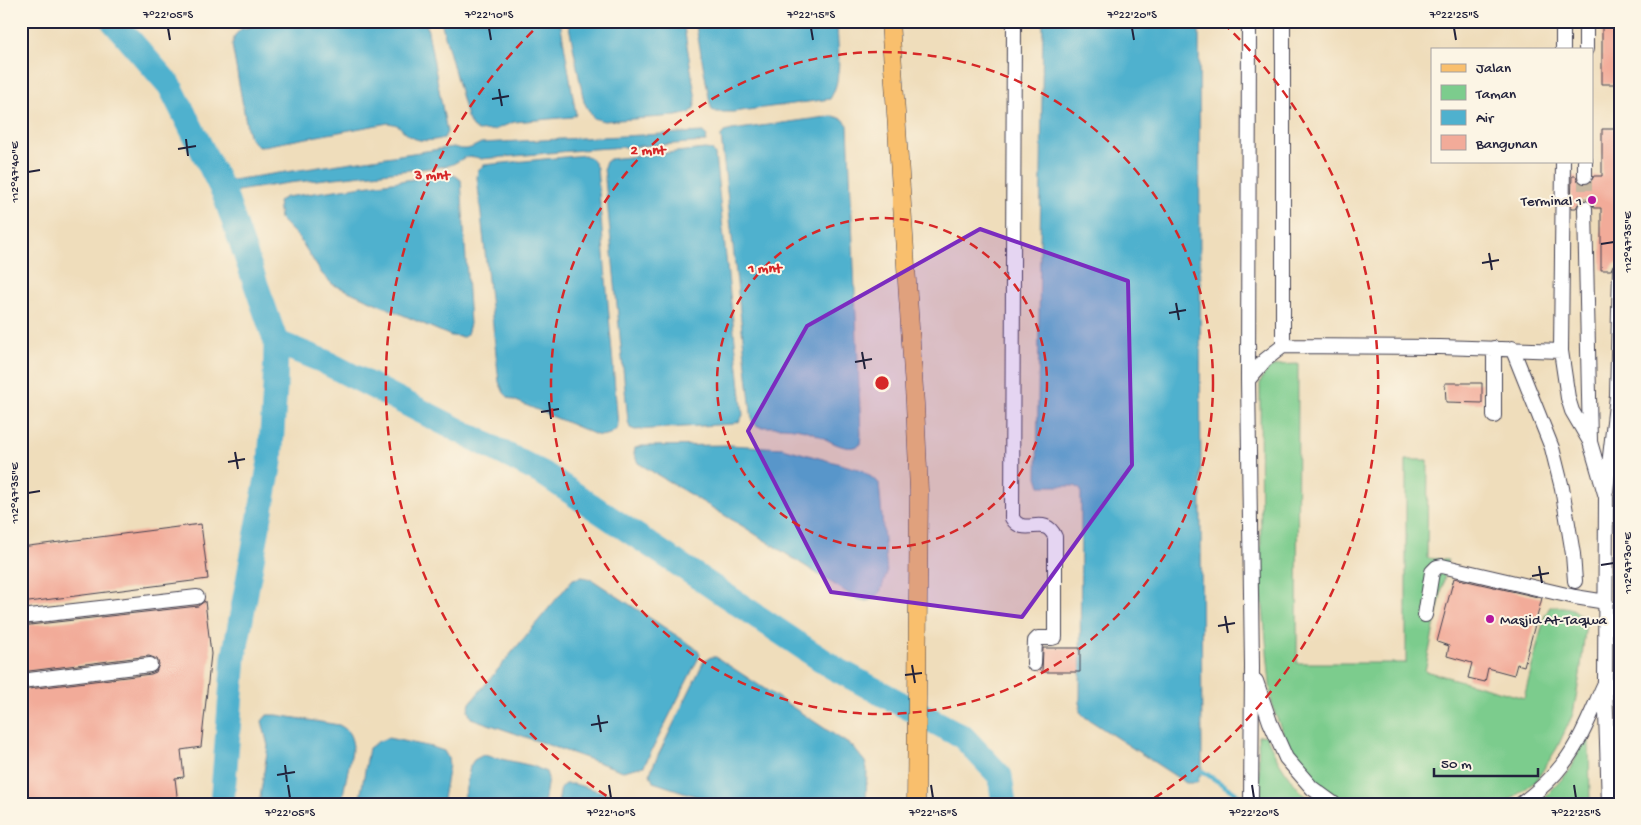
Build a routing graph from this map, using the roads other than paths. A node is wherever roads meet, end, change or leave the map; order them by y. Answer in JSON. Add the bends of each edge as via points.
{"nodes":[{"id":1,"x":890,"y":21,"type":"edge"},
{"id":2,"x":1014,"y":21,"type":"edge"},
{"id":3,"x":1249,"y":21,"type":"edge"},
{"id":4,"x":1283,"y":21,"type":"edge"},
{"id":5,"x":1564,"y":21,"type":"edge"},
{"id":6,"x":1586,"y":22,"type":"edge"},
{"id":7,"x":1563,"y":48,"type":"edge"},
{"id":8,"x":1586,"y":48,"type":"edge"},
{"id":9,"x":1563,"y":162,"type":"edge"},
{"id":10,"x":1585,"y":162,"type":"edge"},
{"id":11,"x":1585,"y":176,"type":"tunnel mouth"},
{"id":12,"x":1585,"y":208,"type":"tunnel mouth"},
{"id":13,"x":1620,"y":270,"type":"edge"},
{"id":14,"x":1283,"y":346,"type":"junction"},
{"id":15,"x":1494,"y":348,"type":"junction"},
{"id":16,"x":1512,"y":348,"type":"junction"},
{"id":17,"x":1561,"y":350,"type":"junction"},
{"id":18,"x":1248,"y":380,"type":"junction"},
{"id":19,"x":1619,"y":396,"type":"edge"},
{"id":20,"x":1494,"y":416,"type":"dead end"},
{"id":21,"x":1590,"y":442,"type":"junction"},
{"id":22,"x":1606,"y":497,"type":"junction"},
{"id":23,"x":1575,"y":580,"type":"dead end"},
{"id":24,"x":197,"y":597,"type":"dead end"},
{"id":25,"x":1606,"y":602,"type":"junction"},
{"id":26,"x":1424,"y":615,"type":"dead end"},
{"id":27,"x":21,"y":617,"type":"edge"},
{"id":28,"x":1034,"y":664,"type":"dead end"},
{"id":29,"x":150,"y":665,"type":"dead end"},
{"id":30,"x":1252,"y":666,"type":"junction"},
{"id":31,"x":21,"y":681,"type":"edge"},
{"id":32,"x":1605,"y":682,"type":"junction"},
{"id":33,"x":916,"y":804,"type":"edge"},
{"id":34,"x":1250,"y":804,"type":"edge"},
{"id":35,"x":1334,"y":804,"type":"edge"},
{"id":36,"x":1521,"y":804,"type":"edge"},
{"id":37,"x":1609,"y":804,"type":"edge"}],
"edges":[{"from":1,"to":33,"type":"main road","via":[[919,491]]},
{"from":2,"to":28,"type":"street","via":[[1012,518],[1022,527],[1045,525],[1055,537],[1055,637],[1035,641]]},
{"from":3,"to":18,"type":"street"},
{"from":4,"to":14,"type":"street"},
{"from":5,"to":7,"type":"street"},
{"from":6,"to":8,"type":"street"},
{"from":9,"to":17,"type":"street"},
{"from":10,"to":11,"type":"street"},
{"from":12,"to":21,"type":"street"},
{"from":13,"to":19,"type":"street"},
{"from":14,"to":15,"type":"street"},
{"from":14,"to":18,"type":"street"},
{"from":15,"to":16,"type":"street"},
{"from":15,"to":20,"type":"street"},
{"from":16,"to":17,"type":"street"},
{"from":16,"to":23,"type":"street","via":[[1552,448],[1562,488]]},
{"from":17,"to":21,"type":"street","via":[[1572,411]]},
{"from":18,"to":30,"type":"street"},
{"from":19,"to":22,"type":"street"},
{"from":21,"to":22,"type":"street"},
{"from":22,"to":25,"type":"street"},
{"from":24,"to":27,"type":"street"},
{"from":25,"to":26,"type":"street","via":[[1575,598],[1442,566],[1432,572]]},
{"from":25,"to":32,"type":"street"},
{"from":29,"to":31,"type":"street"},
{"from":30,"to":34,"type":"street"},
{"from":30,"to":35,"type":"street","via":[[1262,701],[1286,758],[1312,788]]},
{"from":32,"to":36,"type":"street","via":[[1564,764],[1540,790]]},
{"from":32,"to":37,"type":"street"}]}
